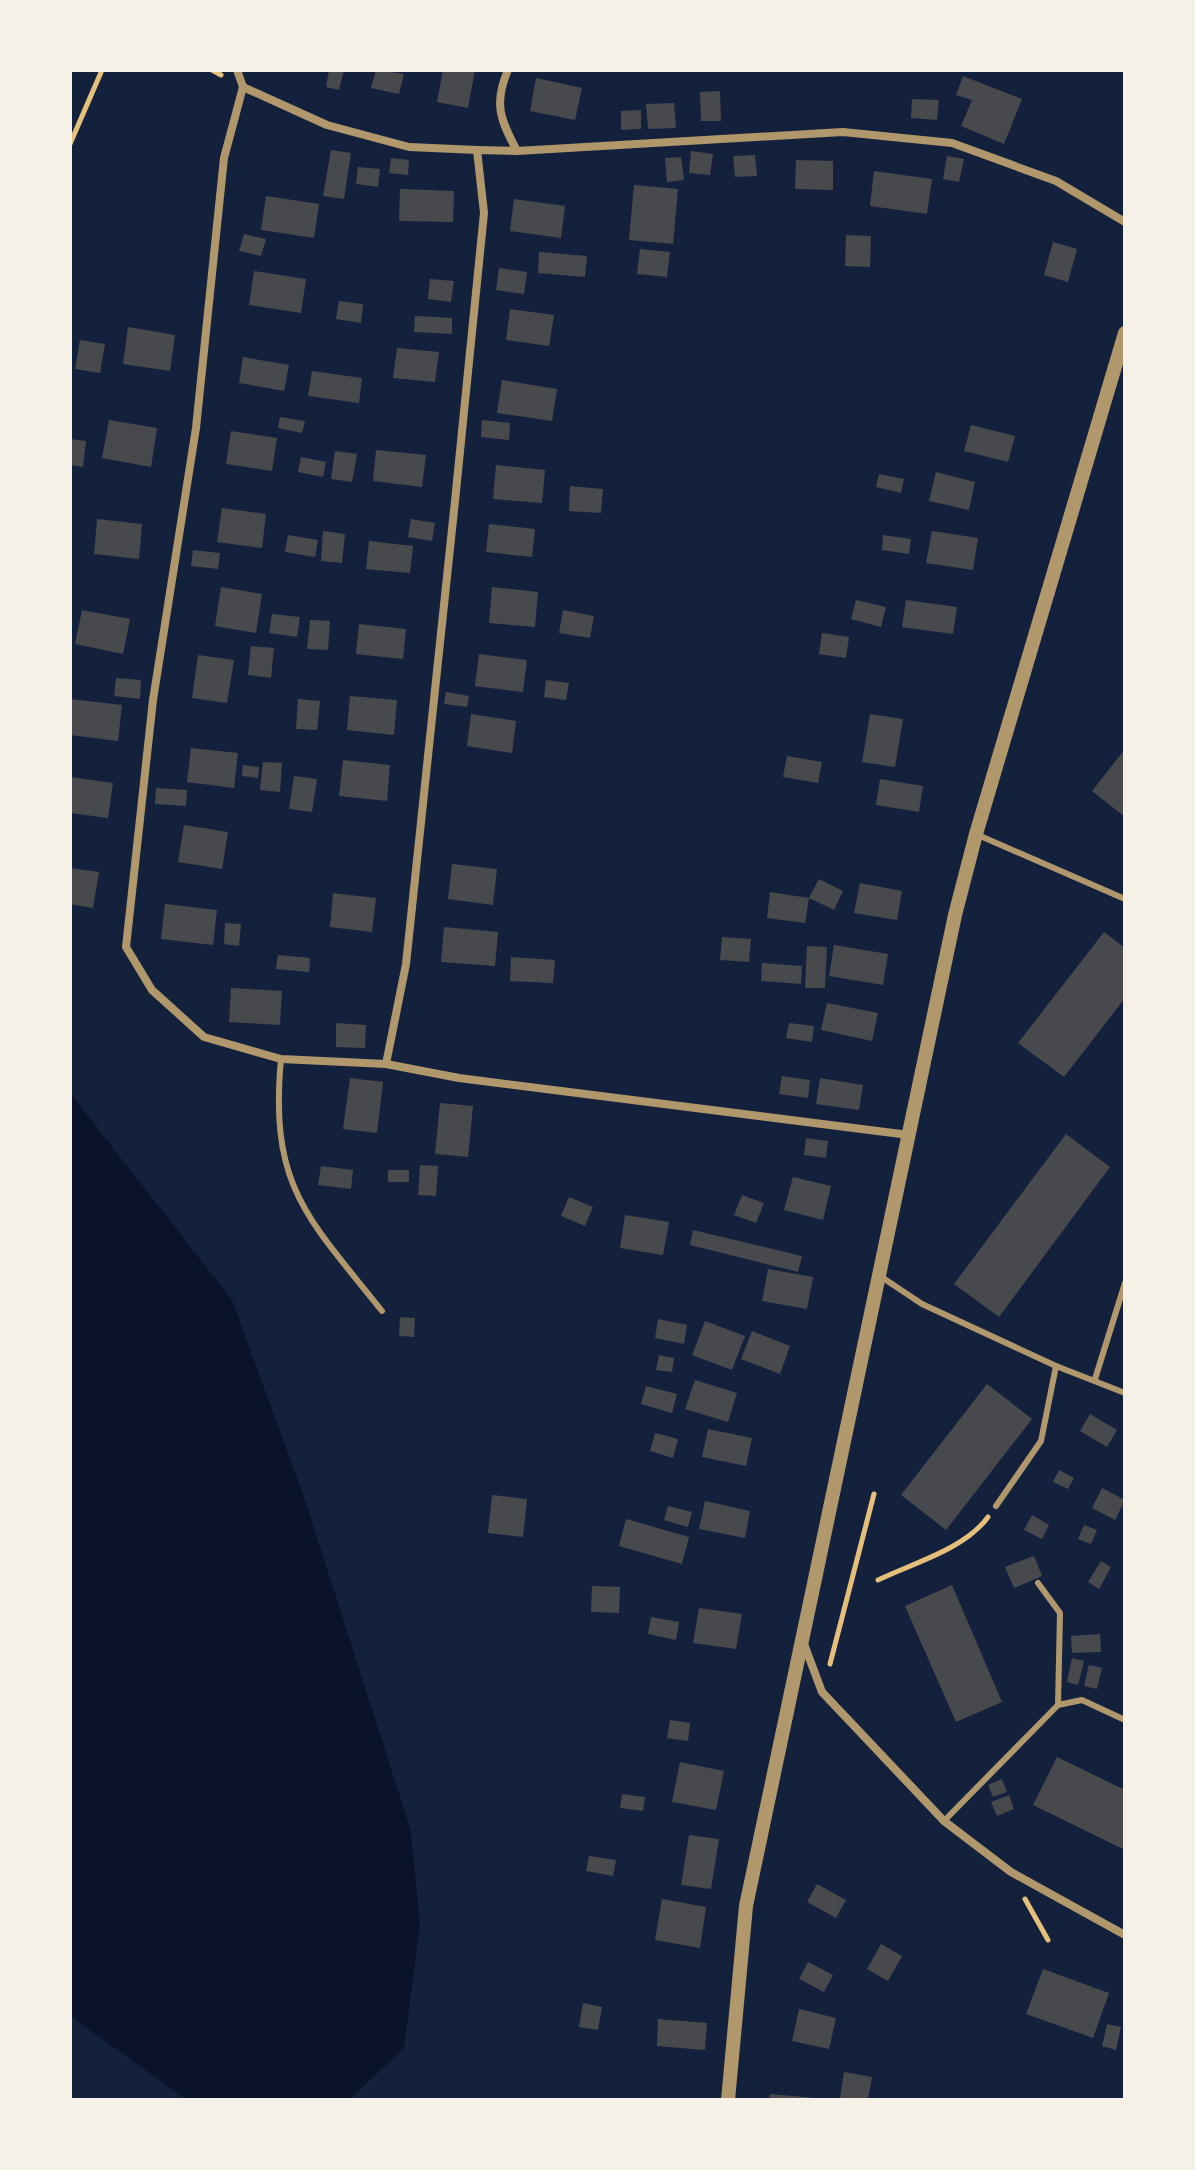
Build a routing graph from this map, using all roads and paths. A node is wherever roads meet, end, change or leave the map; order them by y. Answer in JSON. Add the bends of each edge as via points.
{"nodes":[{"id":1,"x":102,"y":70,"type":"edge"},
{"id":2,"x":237,"y":70,"type":"edge"},
{"id":3,"x":508,"y":70,"type":"edge"},
{"id":4,"x":243,"y":87,"type":"junction"},
{"id":5,"x":70,"y":144,"type":"edge"},
{"id":6,"x":477,"y":150,"type":"junction"},
{"id":7,"x":517,"y":151,"type":"junction"},
{"id":8,"x":1125,"y":222,"type":"edge"},
{"id":9,"x":1125,"y":333,"type":"edge"},
{"id":10,"x":1120,"y":367,"type":"edge"},
{"id":11,"x":976,"y":834,"type":"junction"},
{"id":12,"x":1125,"y":899,"type":"edge"},
{"id":13,"x":281,"y":1059,"type":"junction"},
{"id":14,"x":386,"y":1064,"type":"junction"},
{"id":15,"x":909,"y":1135,"type":"junction"},
{"id":16,"x":878,"y":1275,"type":"junction"},
{"id":17,"x":1125,"y":1283,"type":"edge"},
{"id":18,"x":382,"y":1311,"type":"dead end"},
{"id":19,"x":1056,"y":1366,"type":"junction"},
{"id":20,"x":1095,"y":1379,"type":"junction"},
{"id":21,"x":1125,"y":1393,"type":"edge"},
{"id":22,"x":874,"y":1494,"type":"dead end"},
{"id":23,"x":996,"y":1506,"type":"joint"},
{"id":24,"x":878,"y":1580,"type":"dead end"},
{"id":25,"x":1038,"y":1583,"type":"dead end"},
{"id":26,"x":802,"y":1641,"type":"junction"},
{"id":27,"x":822,"y":1692,"type":"junction"},
{"id":28,"x":1058,"y":1705,"type":"junction"},
{"id":29,"x":1125,"y":1720,"type":"edge"},
{"id":30,"x":944,"y":1821,"type":"junction"},
{"id":31,"x":1011,"y":1872,"type":"junction"},
{"id":32,"x":1125,"y":1935,"type":"edge"},
{"id":33,"x":1048,"y":1940,"type":"dead end"},
{"id":34,"x":728,"y":2100,"type":"edge"}],
"edges":[{"from":1,"to":5,"type":"path"},
{"from":2,"to":4,"type":"street"},
{"from":3,"to":7,"type":"street","via":[[499,117]]},
{"from":4,"to":6,"type":"street","via":[[327,125],[409,147]]},
{"from":4,"to":13,"type":"street","via":[[224,158],[196,428],[153,700],[126,947],[152,990],[204,1037]]},
{"from":6,"to":7,"type":"street"},
{"from":6,"to":14,"type":"street","via":[[484,213],[406,964]]},
{"from":7,"to":8,"type":"street","via":[[843,132],[952,143],[1056,181]]},
{"from":9,"to":10,"type":"street"},
{"from":10,"to":11,"type":"street"},
{"from":11,"to":12,"type":"lane"},
{"from":11,"to":15,"type":"street"},
{"from":13,"to":14,"type":"street"},
{"from":13,"to":18,"type":"lane","via":[[280,1149],[303,1212]]},
{"from":14,"to":15,"type":"street","via":[[459,1078]]},
{"from":15,"to":16,"type":"street"},
{"from":16,"to":19,"type":"lane","via":[[922,1304]]},
{"from":16,"to":26,"type":"street"},
{"from":17,"to":20,"type":"lane"},
{"from":19,"to":20,"type":"lane"},
{"from":19,"to":23,"type":"lane","via":[[1041,1441]]},
{"from":20,"to":21,"type":"lane"},
{"from":22,"to":27,"type":"path"},
{"from":23,"to":24,"type":"path","via":[[980,1529]]},
{"from":25,"to":28,"type":"lane","via":[[1060,1613]]},
{"from":26,"to":27,"type":"street"},
{"from":26,"to":34,"type":"street","via":[[746,1906]]},
{"from":27,"to":30,"type":"street"},
{"from":28,"to":29,"type":"lane","via":[[1082,1700]]},
{"from":28,"to":30,"type":"lane"},
{"from":30,"to":31,"type":"street"},
{"from":31,"to":32,"type":"street"},
{"from":31,"to":33,"type":"path"}]}
